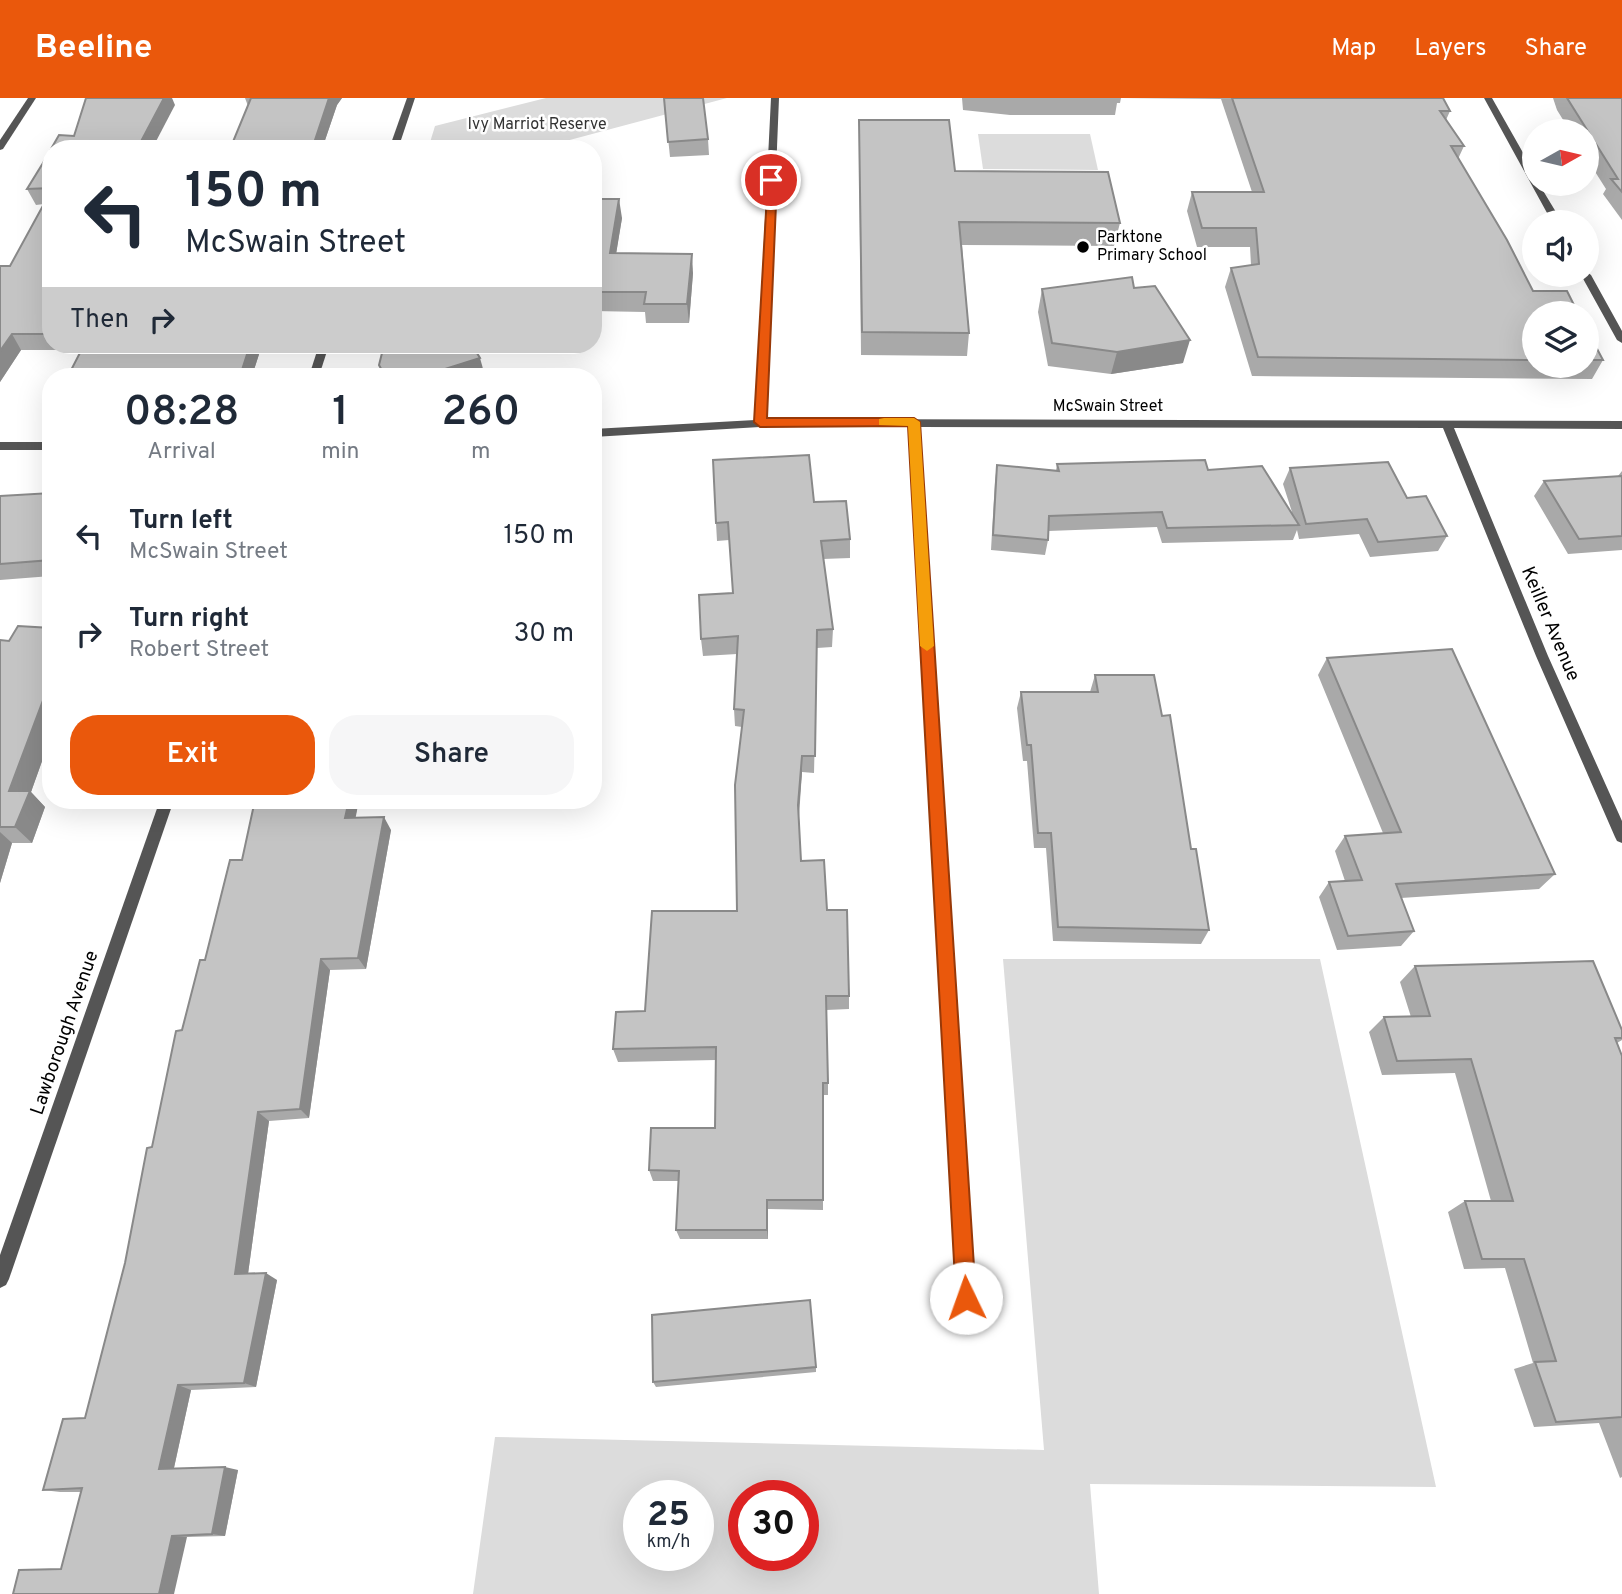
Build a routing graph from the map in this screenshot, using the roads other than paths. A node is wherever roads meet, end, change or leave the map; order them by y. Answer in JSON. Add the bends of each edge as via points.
{"nodes":[{"id":1,"x":33,"y":98,"type":"edge"},
{"id":2,"x":411,"y":98,"type":"edge"},
{"id":3,"x":775,"y":98,"type":"edge"},
{"id":4,"x":1488,"y":98,"type":"edge"},
{"id":5,"x":396,"y":140,"type":"edge"},
{"id":6,"x":0,"y":147,"type":"edge"},
{"id":7,"x":1522,"y":159,"type":"edge"},
{"id":8,"x":1593,"y":287,"type":"edge"},
{"id":9,"x":1622,"y":340,"type":"edge"},
{"id":10,"x":760,"y":422,"type":"junction"},
{"id":11,"x":914,"y":422,"type":"junction"},
{"id":12,"x":1447,"y":424,"type":"junction"},
{"id":13,"x":1622,"y":425,"type":"edge"},
{"id":14,"x":602,"y":432,"type":"edge"},
{"id":15,"x":0,"y":446,"type":"edge"},
{"id":16,"x":42,"y":446,"type":"edge"},
{"id":17,"x":164,"y":809,"type":"edge"},
{"id":18,"x":1622,"y":837,"type":"edge"},
{"id":19,"x":0,"y":1279,"type":"edge"},
{"id":20,"x":968,"y":1326,"type":"dead end"}],
"edges":[{"from":1,"to":6,"type":"street"},
{"from":2,"to":5,"type":"street"},
{"from":3,"to":10,"type":"street"},
{"from":4,"to":7,"type":"street"},
{"from":8,"to":9,"type":"street"},
{"from":10,"to":11,"type":"street","name":"McSwain Street"},
{"from":10,"to":14,"type":"street","name":"McSwain Street"},
{"from":11,"to":12,"type":"street","name":"McSwain Street"},
{"from":11,"to":20,"type":"street"},
{"from":12,"to":13,"type":"street","name":"McSwain Street"},
{"from":12,"to":18,"type":"street","name":"Keiller Avenue"},
{"from":15,"to":16,"type":"street"},
{"from":17,"to":19,"type":"street","name":"Lawborough Avenue"}]}
